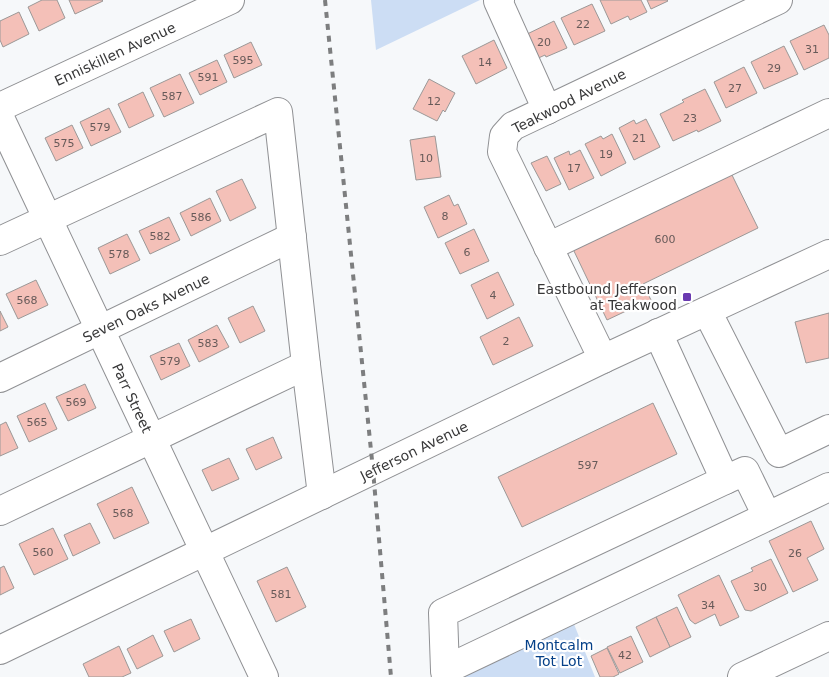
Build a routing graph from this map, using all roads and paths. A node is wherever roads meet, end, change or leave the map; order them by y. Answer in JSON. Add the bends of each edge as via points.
{"nodes":[{"id":1,"x":230,"y":0,"type":"edge"},
{"id":2,"x":500,"y":0,"type":"edge"},
{"id":3,"x":778,"y":0,"type":"edge"},
{"id":4,"x":0,"y":107,"type":"edge"},
{"id":5,"x":547,"y":110,"type":"junction"},
{"id":6,"x":829,"y":112,"type":"edge"},
{"id":7,"x":0,"y":118,"type":"edge"},
{"id":8,"x":46,"y":219,"type":"junction"},
{"id":9,"x":292,"y":237,"type":"junction"},
{"id":10,"x":0,"y":241,"type":"edge"},
{"id":11,"x":548,"y":247,"type":"junction"},
{"id":12,"x":829,"y":254,"type":"edge"},
{"id":13,"x":707,"y":311,"type":"junction"},
{"id":14,"x":100,"y":331,"type":"junction"},
{"id":15,"x":658,"y":333,"type":"junction"},
{"id":16,"x":602,"y":359,"type":"junction"},
{"id":17,"x":306,"y":365,"type":"junction"},
{"id":18,"x":0,"y":378,"type":"edge"},
{"id":19,"x":829,"y":429,"type":"edge"},
{"id":20,"x":151,"y":439,"type":"junction"},
{"id":21,"x":725,"y":480,"type":"junction"},
{"id":22,"x":829,"y":486,"type":"edge"},
{"id":23,"x":322,"y":495,"type":"junction"},
{"id":24,"x":0,"y":511,"type":"edge"},
{"id":25,"x":768,"y":516,"type":"junction"},
{"id":26,"x":205,"y":550,"type":"junction"},
{"id":27,"x":829,"y":636,"type":"edge"},
{"id":28,"x":0,"y":650,"type":"edge"},
{"id":29,"x":445,"y":674,"type":"edge"},
{"id":30,"x":264,"y":677,"type":"edge"},
{"id":31,"x":742,"y":677,"type":"edge"}],
"edges":[{"from":1,"to":4,"type":"street","name":"Enniskillen Avenue"},
{"from":2,"to":5,"type":"street"},
{"from":3,"to":5,"type":"street","name":"Teakwood Avenue"},
{"from":5,"to":11,"type":"street","name":"Teakwood Avenue","via":[[513,126],[504,136],[502,152]]},
{"from":6,"to":11,"type":"street"},
{"from":7,"to":8,"type":"street","name":"Parr Street"},
{"from":8,"to":9,"type":"street","via":[[278,112]]},
{"from":8,"to":10,"type":"street"},
{"from":8,"to":14,"type":"street","name":"Parr Street"},
{"from":9,"to":14,"type":"street","name":"Seven Oaks Avenue"},
{"from":9,"to":17,"type":"street"},
{"from":11,"to":16,"type":"street","name":"Teakwood Avenue"},
{"from":12,"to":13,"type":"street","name":"Jefferson Avenue"},
{"from":13,"to":15,"type":"street","name":"Jefferson Avenue"},
{"from":13,"to":19,"type":"street","via":[[779,453]]},
{"from":14,"to":18,"type":"street","name":"Seven Oaks Avenue"},
{"from":14,"to":20,"type":"street","name":"Parr Street"},
{"from":15,"to":16,"type":"street","name":"Jefferson Avenue"},
{"from":15,"to":21,"type":"street"},
{"from":16,"to":23,"type":"street","name":"Jefferson Avenue"},
{"from":17,"to":20,"type":"street"},
{"from":17,"to":23,"type":"street"},
{"from":20,"to":24,"type":"street"},
{"from":20,"to":26,"type":"street","name":"Parr Street"},
{"from":21,"to":25,"type":"street","via":[[745,471]]},
{"from":21,"to":29,"type":"street","via":[[443,613]]},
{"from":22,"to":25,"type":"street"},
{"from":23,"to":26,"type":"street","name":"Jefferson Avenue"},
{"from":25,"to":29,"type":"street"},
{"from":26,"to":28,"type":"street","name":"Jefferson Avenue"},
{"from":26,"to":30,"type":"street","name":"Parr Street"},
{"from":27,"to":31,"type":"street"}]}
